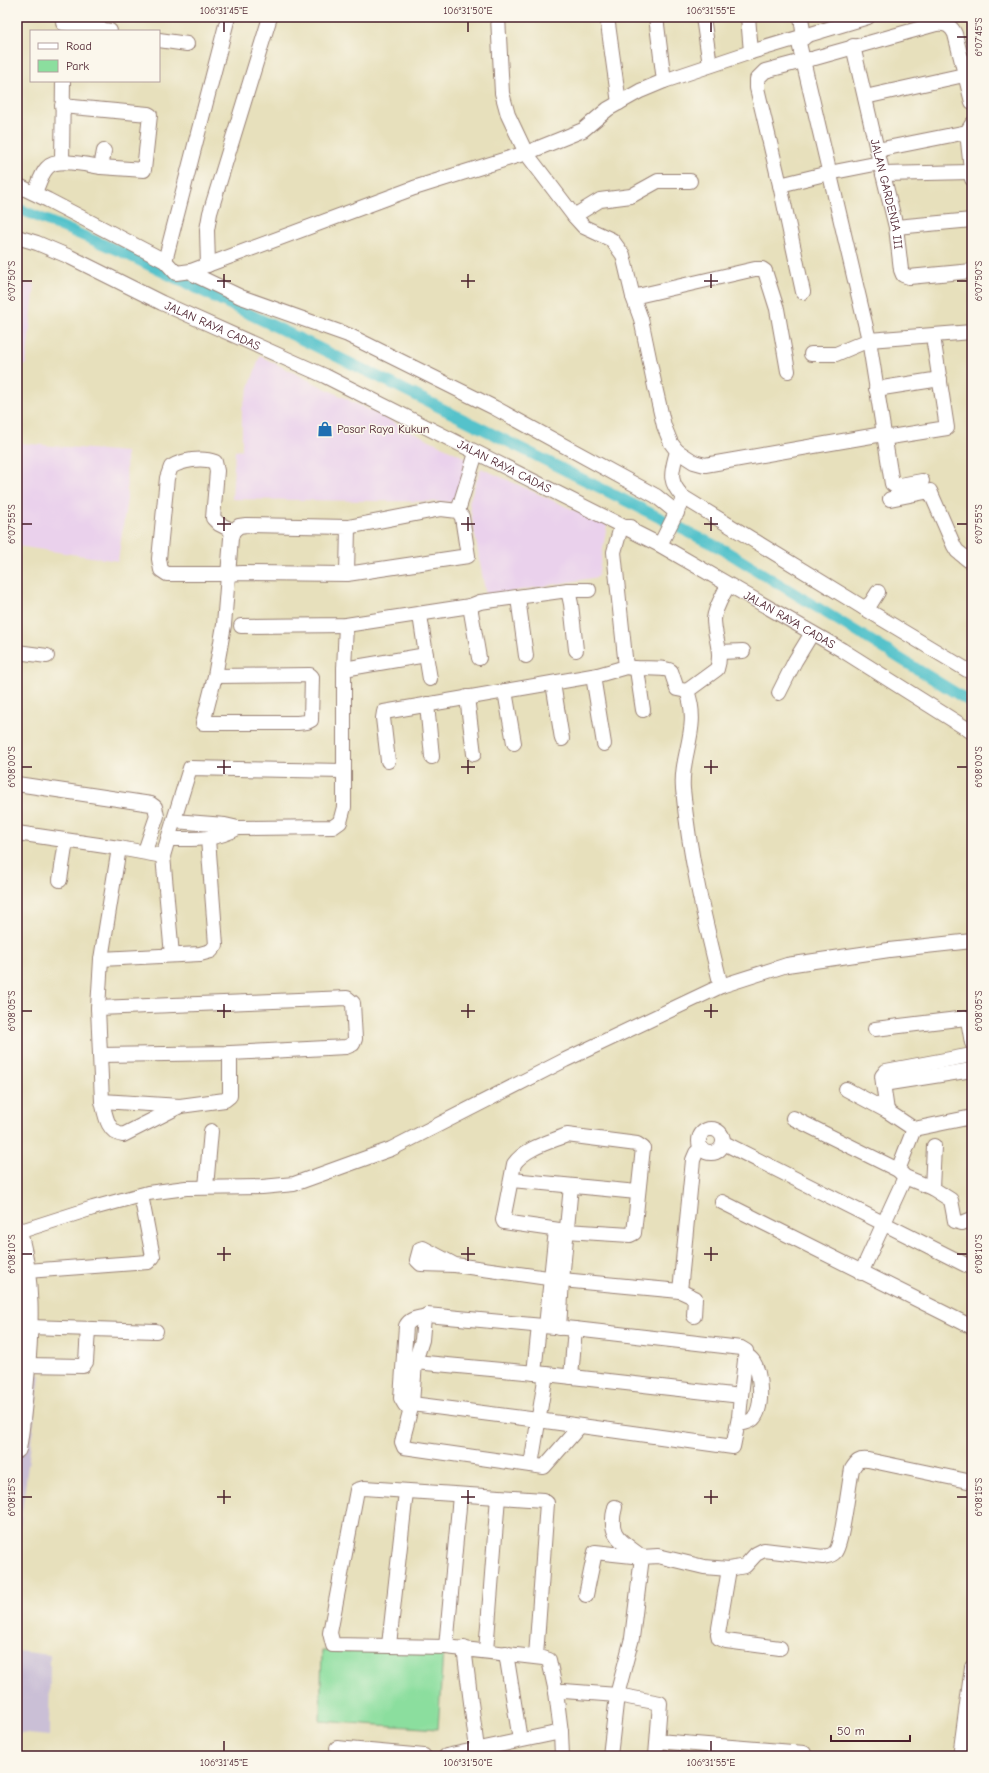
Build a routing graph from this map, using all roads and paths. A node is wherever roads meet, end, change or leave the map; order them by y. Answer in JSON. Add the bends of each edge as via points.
{"nodes":[{"id":1,"x":228,"y":17,"type":"edge"},
{"id":2,"x":270,"y":17,"type":"edge"},
{"id":3,"x":498,"y":17,"type":"edge"},
{"id":4,"x":607,"y":17,"type":"edge"},
{"id":5,"x":656,"y":17,"type":"edge"},
{"id":6,"x":703,"y":17,"type":"edge"},
{"id":7,"x":748,"y":17,"type":"edge"},
{"id":8,"x":801,"y":17,"type":"edge"},
{"id":9,"x":868,"y":17,"type":"edge"},
{"id":10,"x":847,"y":21,"type":"edge"},
{"id":11,"x":63,"y":24,"type":"edge"},
{"id":12,"x":103,"y":30,"type":"edge"},
{"id":13,"x":801,"y":38,"type":"junction"},
{"id":14,"x":160,"y":40,"type":"edge"},
{"id":15,"x":187,"y":44,"type":"dead end"},
{"id":16,"x":853,"y":46,"type":"junction"},
{"id":17,"x":751,"y":52,"type":"junction"},
{"id":18,"x":810,"y":60,"type":"junction"},
{"id":19,"x":710,"y":65,"type":"junction"},
{"id":20,"x":964,"y":75,"type":"junction"},
{"id":21,"x":63,"y":82,"type":"edge"},
{"id":22,"x":664,"y":82,"type":"junction"},
{"id":23,"x":865,"y":97,"type":"junction"},
{"id":24,"x":972,"y":102,"type":"edge"},
{"id":25,"x":619,"y":103,"type":"junction"},
{"id":26,"x":62,"y":106,"type":"junction"},
{"id":27,"x":970,"y":128,"type":"edge"},
{"id":28,"x":104,"y":151,"type":"dead end"},
{"id":29,"x":526,"y":153,"type":"junction"},
{"id":30,"x":62,"y":162,"type":"junction"},
{"id":31,"x":880,"y":162,"type":"junction"},
{"id":32,"x":101,"y":167,"type":"junction"},
{"id":33,"x":829,"y":173,"type":"junction"},
{"id":34,"x":972,"y":176,"type":"edge"},
{"id":35,"x":690,"y":181,"type":"dead end"},
{"id":36,"x":17,"y":185,"type":"edge"},
{"id":37,"x":780,"y":185,"type":"junction"},
{"id":38,"x":35,"y":193,"type":"junction"},
{"id":39,"x":574,"y":216,"type":"junction"},
{"id":40,"x":972,"y":220,"type":"edge"},
{"id":41,"x":896,"y":227,"type":"junction"},
{"id":42,"x":17,"y":237,"type":"edge"},
{"id":43,"x":165,"y":261,"type":"junction"},
{"id":44,"x":208,"y":265,"type":"junction"},
{"id":45,"x":972,"y":271,"type":"edge"},
{"id":46,"x":186,"y":272,"type":"junction"},
{"id":47,"x":803,"y":292,"type":"dead end"},
{"id":48,"x":633,"y":297,"type":"junction"},
{"id":49,"x":972,"y":332,"type":"edge"},
{"id":50,"x":869,"y":340,"type":"junction"},
{"id":51,"x":934,"y":343,"type":"dead end"},
{"id":52,"x":810,"y":354,"type":"dead end"},
{"id":53,"x":788,"y":371,"type":"dead end"},
{"id":54,"x":940,"y":379,"type":"junction"},
{"id":55,"x":876,"y":389,"type":"junction"},
{"id":56,"x":884,"y":436,"type":"junction"},
{"id":57,"x":677,"y":451,"type":"junction"},
{"id":58,"x":476,"y":453,"type":"junction"},
{"id":59,"x":922,"y":481,"type":"dead end"},
{"id":60,"x":683,"y":497,"type":"junction"},
{"id":61,"x":890,"y":499,"type":"dead end"},
{"id":62,"x":458,"y":511,"type":"junction"},
{"id":63,"x":670,"y":526,"type":"junction"},
{"id":64,"x":621,"y":527,"type":"junction"},
{"id":65,"x":348,"y":528,"type":"junction"},
{"id":66,"x":234,"y":531,"type":"junction"},
{"id":67,"x":972,"y":563,"type":"edge"},
{"id":68,"x":704,"y":571,"type":"junction"},
{"id":69,"x":227,"y":574,"type":"junction"},
{"id":70,"x":347,"y":574,"type":"junction"},
{"id":71,"x":728,"y":585,"type":"junction"},
{"id":72,"x":568,"y":590,"type":"junction"},
{"id":73,"x":589,"y":590,"type":"dead end"},
{"id":74,"x":878,"y":592,"type":"dead end"},
{"id":75,"x":518,"y":598,"type":"junction"},
{"id":76,"x":470,"y":606,"type":"junction"},
{"id":77,"x":864,"y":608,"type":"junction"},
{"id":78,"x":420,"y":615,"type":"junction"},
{"id":79,"x":346,"y":625,"type":"junction"},
{"id":80,"x":241,"y":626,"type":"dead end"},
{"id":81,"x":812,"y":633,"type":"junction"},
{"id":82,"x":576,"y":650,"type":"dead end"},
{"id":83,"x":743,"y":651,"type":"dead end"},
{"id":84,"x":17,"y":652,"type":"edge"},
{"id":85,"x":720,"y":652,"type":"junction"},
{"id":86,"x":426,"y":655,"type":"junction"},
{"id":87,"x":47,"y":656,"type":"dead end"},
{"id":88,"x":526,"y":656,"type":"dead end"},
{"id":89,"x":479,"y":658,"type":"dead end"},
{"id":90,"x":632,"y":668,"type":"junction"},
{"id":91,"x":344,"y":669,"type":"junction"},
{"id":92,"x":972,"y":673,"type":"edge"},
{"id":93,"x":215,"y":676,"type":"junction"},
{"id":94,"x":593,"y":676,"type":"junction"},
{"id":95,"x":430,"y":679,"type":"dead end"},
{"id":96,"x":553,"y":682,"type":"junction"},
{"id":97,"x":505,"y":691,"type":"junction"},
{"id":98,"x":687,"y":691,"type":"junction"},
{"id":99,"x":779,"y":693,"type":"dead end"},
{"id":100,"x":467,"y":697,"type":"junction"},
{"id":101,"x":426,"y":704,"type":"junction"},
{"id":102,"x":643,"y":710,"type":"dead end"},
{"id":103,"x":972,"y":732,"type":"edge"},
{"id":104,"x":562,"y":739,"type":"dead end"},
{"id":105,"x":514,"y":743,"type":"dead end"},
{"id":106,"x":604,"y":744,"type":"dead end"},
{"id":107,"x":474,"y":754,"type":"dead end"},
{"id":108,"x":432,"y":757,"type":"dead end"},
{"id":109,"x":388,"y":761,"type":"dead end"},
{"id":110,"x":344,"y":771,"type":"junction"},
{"id":111,"x":17,"y":784,"type":"edge"},
{"id":112,"x":174,"y":821,"type":"junction"},
{"id":113,"x":238,"y":828,"type":"junction"},
{"id":114,"x":17,"y":833,"type":"edge"},
{"id":115,"x":168,"y":839,"type":"junction"},
{"id":116,"x":208,"y":839,"type":"junction"},
{"id":117,"x":66,"y":841,"type":"junction"},
{"id":118,"x":119,"y":848,"type":"junction"},
{"id":119,"x":145,"y":851,"type":"junction"},
{"id":120,"x":163,"y":856,"type":"junction"},
{"id":121,"x":60,"y":880,"type":"dead end"},
{"id":122,"x":972,"y":941,"type":"edge"},
{"id":123,"x":172,"y":955,"type":"junction"},
{"id":124,"x":101,"y":959,"type":"junction"},
{"id":125,"x":721,"y":986,"type":"junction"},
{"id":126,"x":98,"y":1008,"type":"junction"},
{"id":127,"x":875,"y":1028,"type":"dead end"},
{"id":128,"x":972,"y":1043,"type":"edge"},
{"id":129,"x":230,"y":1053,"type":"junction"},
{"id":130,"x":100,"y":1055,"type":"junction"},
{"id":131,"x":972,"y":1055,"type":"edge"},
{"id":132,"x":972,"y":1070,"type":"edge"},
{"id":133,"x":883,"y":1084,"type":"junction"},
{"id":134,"x":846,"y":1089,"type":"dead end"},
{"id":135,"x":102,"y":1100,"type":"junction"},
{"id":136,"x":180,"y":1106,"type":"junction"},
{"id":137,"x":887,"y":1111,"type":"junction"},
{"id":138,"x":972,"y":1117,"type":"edge"},
{"id":139,"x":793,"y":1118,"type":"dead end"},
{"id":140,"x":914,"y":1128,"type":"junction"},
{"id":141,"x":211,"y":1131,"type":"dead end"},
{"id":142,"x":724,"y":1143,"type":"junction"},
{"id":143,"x":934,"y":1146,"type":"dead end"},
{"id":144,"x":701,"y":1148,"type":"junction"},
{"id":145,"x":901,"y":1174,"type":"junction"},
{"id":146,"x":512,"y":1180,"type":"junction"},
{"id":147,"x":571,"y":1186,"type":"junction"},
{"id":148,"x":206,"y":1187,"type":"junction"},
{"id":149,"x":932,"y":1188,"type":"junction"},
{"id":150,"x":638,"y":1192,"type":"junction"},
{"id":151,"x":141,"y":1195,"type":"junction"},
{"id":152,"x":722,"y":1202,"type":"dead end"},
{"id":153,"x":972,"y":1219,"type":"edge"},
{"id":154,"x":884,"y":1223,"type":"junction"},
{"id":155,"x":561,"y":1230,"type":"junction"},
{"id":156,"x":17,"y":1231,"type":"edge"},
{"id":157,"x":455,"y":1265,"type":"dead end"},
{"id":158,"x":972,"y":1268,"type":"edge"},
{"id":159,"x":27,"y":1271,"type":"junction"},
{"id":160,"x":861,"y":1272,"type":"junction"},
{"id":161,"x":556,"y":1279,"type":"junction"},
{"id":162,"x":680,"y":1292,"type":"junction"},
{"id":163,"x":694,"y":1316,"type":"dead end"},
{"id":164,"x":424,"y":1317,"type":"junction"},
{"id":165,"x":29,"y":1327,"type":"junction"},
{"id":166,"x":548,"y":1327,"type":"junction"},
{"id":167,"x":972,"y":1327,"type":"edge"},
{"id":168,"x":88,"y":1329,"type":"junction"},
{"id":169,"x":575,"y":1329,"type":"junction"},
{"id":170,"x":156,"y":1330,"type":"dead end"},
{"id":171,"x":745,"y":1354,"type":"junction"},
{"id":172,"x":415,"y":1362,"type":"junction"},
{"id":173,"x":26,"y":1365,"type":"junction"},
{"id":174,"x":540,"y":1373,"type":"junction"},
{"id":175,"x":571,"y":1377,"type":"junction"},
{"id":176,"x":741,"y":1396,"type":"junction"},
{"id":177,"x":412,"y":1406,"type":"junction"},
{"id":178,"x":538,"y":1420,"type":"junction"},
{"id":179,"x":738,"y":1424,"type":"junction"},
{"id":180,"x":580,"y":1426,"type":"junction"},
{"id":181,"x":17,"y":1449,"type":"edge"},
{"id":182,"x":531,"y":1465,"type":"junction"},
{"id":183,"x":972,"y":1482,"type":"edge"},
{"id":184,"x":406,"y":1492,"type":"junction"},
{"id":185,"x":460,"y":1496,"type":"junction"},
{"id":186,"x":498,"y":1497,"type":"junction"},
{"id":187,"x":615,"y":1507,"type":"dead end"},
{"id":188,"x":642,"y":1557,"type":"junction"},
{"id":189,"x":729,"y":1569,"type":"junction"},
{"id":190,"x":586,"y":1595,"type":"dead end"},
{"id":191,"x":389,"y":1645,"type":"junction"},
{"id":192,"x":446,"y":1647,"type":"junction"},
{"id":193,"x":464,"y":1648,"type":"junction"},
{"id":194,"x":780,"y":1648,"type":"dead end"},
{"id":195,"x":486,"y":1651,"type":"junction"},
{"id":196,"x":506,"y":1653,"type":"junction"},
{"id":197,"x":536,"y":1656,"type":"junction"},
{"id":198,"x":972,"y":1668,"type":"edge"},
{"id":199,"x":556,"y":1692,"type":"junction"},
{"id":200,"x":617,"y":1694,"type":"junction"},
{"id":201,"x":561,"y":1732,"type":"junction"},
{"id":202,"x":520,"y":1740,"type":"junction"},
{"id":203,"x":658,"y":1741,"type":"junction"},
{"id":204,"x":337,"y":1748,"type":"dead end"},
{"id":205,"x":477,"y":1749,"type":"junction"},
{"id":206,"x":804,"y":1753,"type":"dead end"},
{"id":207,"x":779,"y":1754,"type":"edge"},
{"id":208,"x":424,"y":1756,"type":"edge"},
{"id":209,"x":446,"y":1756,"type":"edge"},
{"id":210,"x":562,"y":1756,"type":"edge"},
{"id":211,"x":610,"y":1756,"type":"edge"},
{"id":212,"x":656,"y":1756,"type":"edge"},
{"id":213,"x":960,"y":1756,"type":"edge"}],
"edges":[{"from":1,"to":43,"type":"street"},
{"from":2,"to":44,"type":"street","via":[[210,212],[207,230]]},
{"from":3,"to":29,"type":"street","via":[[502,93],[508,115]]},
{"from":4,"to":25,"type":"street"},
{"from":5,"to":22,"type":"street"},
{"from":6,"to":19,"type":"street"},
{"from":7,"to":17,"type":"street"},
{"from":8,"to":13,"type":"street"},
{"from":9,"to":10,"type":"street"},
{"from":10,"to":13,"type":"street"},
{"from":11,"to":12,"type":"street"},
{"from":13,"to":17,"type":"street"},
{"from":13,"to":18,"type":"street"},
{"from":14,"to":15,"type":"street"},
{"from":16,"to":18,"type":"street"},
{"from":16,"to":20,"type":"street","via":[[943,24],[950,27],[955,34]]},
{"from":16,"to":23,"type":"street","name":"JALAN GARDENIA III"},
{"from":17,"to":19,"type":"street"},
{"from":18,"to":33,"type":"street"},
{"from":18,"to":37,"type":"street","via":[[765,71],[756,78],[756,88]]},
{"from":19,"to":22,"type":"street"},
{"from":20,"to":23,"type":"street"},
{"from":20,"to":24,"type":"street"},
{"from":21,"to":26,"type":"street"},
{"from":22,"to":25,"type":"street"},
{"from":23,"to":31,"type":"street","name":"JALAN GARDENIA III"},
{"from":25,"to":29,"type":"street","via":[[583,130]]},
{"from":26,"to":30,"type":"street"},
{"from":26,"to":32,"type":"street","via":[[150,116],[144,170]]},
{"from":27,"to":31,"type":"street"},
{"from":27,"to":34,"type":"street"},
{"from":28,"to":32,"type":"street"},
{"from":29,"to":39,"type":"street"},
{"from":29,"to":44,"type":"street","via":[[414,188]]},
{"from":30,"to":32,"type":"street"},
{"from":30,"to":38,"type":"street","via":[[47,168]]},
{"from":31,"to":33,"type":"street"},
{"from":31,"to":34,"type":"street"},
{"from":31,"to":41,"type":"street","name":"JALAN GARDENIA III"},
{"from":33,"to":37,"type":"street"},
{"from":33,"to":50,"type":"street"},
{"from":35,"to":39,"type":"street","via":[[658,181],[631,196],[600,200]]},
{"from":36,"to":38,"type":"street"},
{"from":37,"to":47,"type":"street"},
{"from":38,"to":43,"type":"street"},
{"from":39,"to":48,"type":"street","via":[[584,227],[612,240],[618,247],[623,255]]},
{"from":40,"to":41,"type":"street"},
{"from":41,"to":45,"type":"street","name":"JALAN GARDENIA III","via":[[899,262],[903,275],[909,277]]},
{"from":42,"to":58,"type":"street","name":"JALAN RAYA CADAS","via":[[70,257],[162,303],[325,376]]},
{"from":43,"to":46,"type":"street","via":[[176,273]]},
{"from":44,"to":46,"type":"street"},
{"from":46,"to":63,"type":"street","via":[[241,297],[348,335],[502,412],[656,496]]},
{"from":48,"to":53,"type":"street","via":[[762,269],[765,271],[777,309]]},
{"from":48,"to":57,"type":"street","via":[[641,319],[664,426]]},
{"from":49,"to":50,"type":"street"},
{"from":50,"to":52,"type":"street","via":[[836,354]]},
{"from":50,"to":55,"type":"street"},
{"from":51,"to":54,"type":"street"},
{"from":54,"to":55,"type":"street"},
{"from":54,"to":56,"type":"street","via":[[948,428]]},
{"from":55,"to":56,"type":"street"},
{"from":56,"to":57,"type":"street","via":[[705,465],[694,462]]},
{"from":56,"to":59,"type":"street","via":[[893,484],[895,486]]},
{"from":57,"to":60,"type":"street","via":[[671,476]]},
{"from":58,"to":62,"type":"street"},
{"from":58,"to":64,"type":"street","name":"JALAN RAYA CADAS"},
{"from":60,"to":63,"type":"street"},
{"from":60,"to":77,"type":"street"},
{"from":61,"to":67,"type":"street","via":[[930,491],[954,546]]},
{"from":62,"to":65,"type":"street","via":[[441,509]]},
{"from":62,"to":70,"type":"street","via":[[462,517],[468,556]]},
{"from":63,"to":64,"type":"street"},
{"from":63,"to":68,"type":"street","via":[[701,563]]},
{"from":64,"to":68,"type":"street","name":"JALAN RAYA CADAS","via":[[660,545]]},
{"from":64,"to":90,"type":"street","via":[[614,552]]},
{"from":65,"to":66,"type":"street","via":[[262,524],[239,526]]},
{"from":65,"to":70,"type":"street"},
{"from":66,"to":69,"type":"street"},
{"from":66,"to":69,"type":"street","via":[[213,518],[217,471],[215,462],[185,461],[171,467],[167,478],[159,554],[161,570],[167,574]]},
{"from":68,"to":71,"type":"street","name":"JALAN RAYA CADAS"},
{"from":69,"to":70,"type":"street"},
{"from":69,"to":93,"type":"street","via":[[224,625]]},
{"from":71,"to":81,"type":"street","name":"JALAN RAYA CADAS"},
{"from":71,"to":85,"type":"street","via":[[714,619]]},
{"from":72,"to":73,"type":"street"},
{"from":72,"to":75,"type":"street"},
{"from":72,"to":82,"type":"street"},
{"from":74,"to":77,"type":"street"},
{"from":75,"to":76,"type":"street","via":[[480,602]]},
{"from":75,"to":88,"type":"street"},
{"from":76,"to":78,"type":"street"},
{"from":76,"to":89,"type":"street"},
{"from":77,"to":92,"type":"street"},
{"from":78,"to":79,"type":"street"},
{"from":78,"to":86,"type":"street"},
{"from":79,"to":80,"type":"street"},
{"from":79,"to":91,"type":"street"},
{"from":81,"to":99,"type":"street"},
{"from":81,"to":103,"type":"street","name":"JALAN RAYA CADAS"},
{"from":83,"to":85,"type":"street"},
{"from":84,"to":87,"type":"street"},
{"from":85,"to":98,"type":"street","via":[[715,671]]},
{"from":86,"to":91,"type":"street"},
{"from":86,"to":95,"type":"street"},
{"from":90,"to":94,"type":"street"},
{"from":90,"to":98,"type":"street","via":[[666,668],[671,671],[677,689]]},
{"from":90,"to":102,"type":"street"},
{"from":91,"to":110,"type":"street"},
{"from":93,"to":93,"type":"street","via":[[310,675],[311,720],[297,723],[203,723]]},
{"from":94,"to":96,"type":"street"},
{"from":94,"to":106,"type":"street"},
{"from":96,"to":97,"type":"street"},
{"from":96,"to":104,"type":"street"},
{"from":97,"to":100,"type":"street"},
{"from":97,"to":105,"type":"street"},
{"from":98,"to":125,"type":"street","via":[[693,720],[682,780],[683,789],[702,907]]},
{"from":100,"to":101,"type":"street"},
{"from":100,"to":107,"type":"street"},
{"from":101,"to":108,"type":"street"},
{"from":101,"to":109,"type":"street","via":[[384,712]]},
{"from":110,"to":112,"type":"street","via":[[190,768]]},
{"from":110,"to":113,"type":"street","via":[[344,813],[340,822],[333,827]]},
{"from":111,"to":119,"type":"street","via":[[151,804],[155,807],[156,816]]},
{"from":112,"to":113,"type":"street"},
{"from":112,"to":115,"type":"street"},
{"from":113,"to":116,"type":"street"},
{"from":114,"to":117,"type":"street"},
{"from":115,"to":116,"type":"street"},
{"from":115,"to":120,"type":"street"},
{"from":116,"to":123,"type":"street","via":[[216,945],[211,951],[200,954]]},
{"from":117,"to":118,"type":"street"},
{"from":117,"to":121,"type":"street"},
{"from":118,"to":119,"type":"street"},
{"from":118,"to":124,"type":"street"},
{"from":119,"to":120,"type":"street"},
{"from":120,"to":123,"type":"street"},
{"from":122,"to":125,"type":"street","via":[[787,965]]},
{"from":123,"to":124,"type":"street"},
{"from":124,"to":126,"type":"street"},
{"from":125,"to":148,"type":"street","via":[[565,1060],[391,1149],[294,1184]]},
{"from":126,"to":129,"type":"street","via":[[347,998],[353,1004],[355,1039],[350,1046]]},
{"from":126,"to":130,"type":"street"},
{"from":127,"to":128,"type":"street","via":[[966,1018]]},
{"from":129,"to":130,"type":"street"},
{"from":129,"to":136,"type":"street","via":[[230,1096],[219,1102]]},
{"from":130,"to":135,"type":"street"},
{"from":131,"to":133,"type":"street","via":[[886,1071],[882,1076]]},
{"from":132,"to":133,"type":"street"},
{"from":133,"to":137,"type":"street"},
{"from":134,"to":137,"type":"street"},
{"from":135,"to":136,"type":"street"},
{"from":135,"to":136,"type":"street","via":[[113,1131],[123,1135]]},
{"from":137,"to":140,"type":"street"},
{"from":138,"to":140,"type":"street"},
{"from":139,"to":145,"type":"street"},
{"from":140,"to":145,"type":"street"},
{"from":141,"to":148,"type":"street"},
{"from":142,"to":144,"type":"street","via":[[722,1148],[714,1153],[704,1152]]},
{"from":142,"to":144,"type":"street","via":[[721,1134],[708,1129],[701,1134]]},
{"from":142,"to":154,"type":"street"},
{"from":143,"to":149,"type":"street"},
{"from":144,"to":162,"type":"street","via":[[693,1160]]},
{"from":145,"to":149,"type":"street"},
{"from":145,"to":154,"type":"street"},
{"from":146,"to":147,"type":"street"},
{"from":146,"to":150,"type":"street","via":[[514,1164],[517,1161],[536,1147],[572,1135],[641,1145],[643,1148]]},
{"from":146,"to":155,"type":"street","via":[[504,1222]]},
{"from":147,"to":150,"type":"street"},
{"from":147,"to":155,"type":"street"},
{"from":148,"to":151,"type":"street","via":[[165,1190]]},
{"from":149,"to":153,"type":"street","via":[[951,1200],[955,1221],[962,1223]]},
{"from":150,"to":155,"type":"street","via":[[634,1233],[630,1235]]},
{"from":151,"to":156,"type":"street"},
{"from":151,"to":159,"type":"street","via":[[153,1257],[148,1262]]},
{"from":152,"to":160,"type":"street"},
{"from":154,"to":158,"type":"street"},
{"from":154,"to":160,"type":"street"},
{"from":155,"to":161,"type":"street"},
{"from":156,"to":159,"type":"main road"},
{"from":157,"to":161,"type":"street"},
{"from":159,"to":165,"type":"main road"},
{"from":160,"to":167,"type":"street"},
{"from":161,"to":162,"type":"street"},
{"from":161,"to":166,"type":"street"},
{"from":162,"to":163,"type":"street","via":[[695,1298]]},
{"from":164,"to":166,"type":"street","via":[[432,1315]]},
{"from":164,"to":172,"type":"street","via":[[422,1340]]},
{"from":164,"to":177,"type":"street","via":[[414,1318],[406,1326],[401,1398],[406,1405]]},
{"from":165,"to":168,"type":"street"},
{"from":165,"to":173,"type":"main road"},
{"from":166,"to":169,"type":"street"},
{"from":166,"to":174,"type":"street"},
{"from":168,"to":170,"type":"street"},
{"from":168,"to":173,"type":"street","via":[[86,1362],[83,1366]]},
{"from":169,"to":171,"type":"street","via":[[739,1348],[745,1349]]},
{"from":169,"to":175,"type":"street"},
{"from":171,"to":176,"type":"street"},
{"from":171,"to":179,"type":"street","via":[[756,1368],[760,1381],[760,1398],[754,1418]]},
{"from":172,"to":174,"type":"street"},
{"from":172,"to":177,"type":"street"},
{"from":173,"to":181,"type":"main road"},
{"from":174,"to":175,"type":"street"},
{"from":174,"to":178,"type":"street"},
{"from":175,"to":176,"type":"street"},
{"from":176,"to":179,"type":"street"},
{"from":177,"to":178,"type":"street"},
{"from":177,"to":182,"type":"street","via":[[402,1442],[404,1447]]},
{"from":178,"to":180,"type":"street"},
{"from":178,"to":182,"type":"street"},
{"from":179,"to":180,"type":"street","via":[[733,1447]]},
{"from":180,"to":182,"type":"street","via":[[544,1467]]},
{"from":183,"to":189,"type":"street","via":[[861,1460],[856,1462],[852,1469],[840,1541],[835,1552],[823,1557],[764,1550],[756,1554],[745,1566]]},
{"from":184,"to":185,"type":"street"},
{"from":184,"to":191,"type":"street"},
{"from":184,"to":191,"type":"street","via":[[364,1488],[358,1490],[330,1633],[331,1641],[336,1646]]},
{"from":185,"to":186,"type":"street"},
{"from":185,"to":192,"type":"street"},
{"from":186,"to":195,"type":"street"},
{"from":186,"to":197,"type":"street","via":[[543,1500],[548,1505]]},
{"from":187,"to":188,"type":"street","via":[[612,1518],[615,1536]]},
{"from":188,"to":189,"type":"street","via":[[658,1556],[704,1567]]},
{"from":188,"to":190,"type":"street","via":[[595,1552]]},
{"from":188,"to":200,"type":"street","via":[[632,1638]]},
{"from":189,"to":194,"type":"street","via":[[719,1638]]},
{"from":191,"to":192,"type":"street"},
{"from":192,"to":193,"type":"street"},
{"from":193,"to":195,"type":"street"},
{"from":193,"to":205,"type":"street"},
{"from":195,"to":196,"type":"street"},
{"from":196,"to":197,"type":"street"},
{"from":196,"to":202,"type":"street"},
{"from":197,"to":199,"type":"street","via":[[549,1660]]},
{"from":198,"to":213,"type":"street"},
{"from":199,"to":200,"type":"street"},
{"from":199,"to":201,"type":"street"},
{"from":200,"to":203,"type":"street","via":[[660,1703]]},
{"from":200,"to":211,"type":"street"},
{"from":201,"to":202,"type":"street"},
{"from":201,"to":210,"type":"street"},
{"from":202,"to":205,"type":"street"},
{"from":203,"to":207,"type":"street"},
{"from":203,"to":212,"type":"street"},
{"from":204,"to":208,"type":"street"},
{"from":205,"to":209,"type":"street"},
{"from":206,"to":207,"type":"street"}]}
